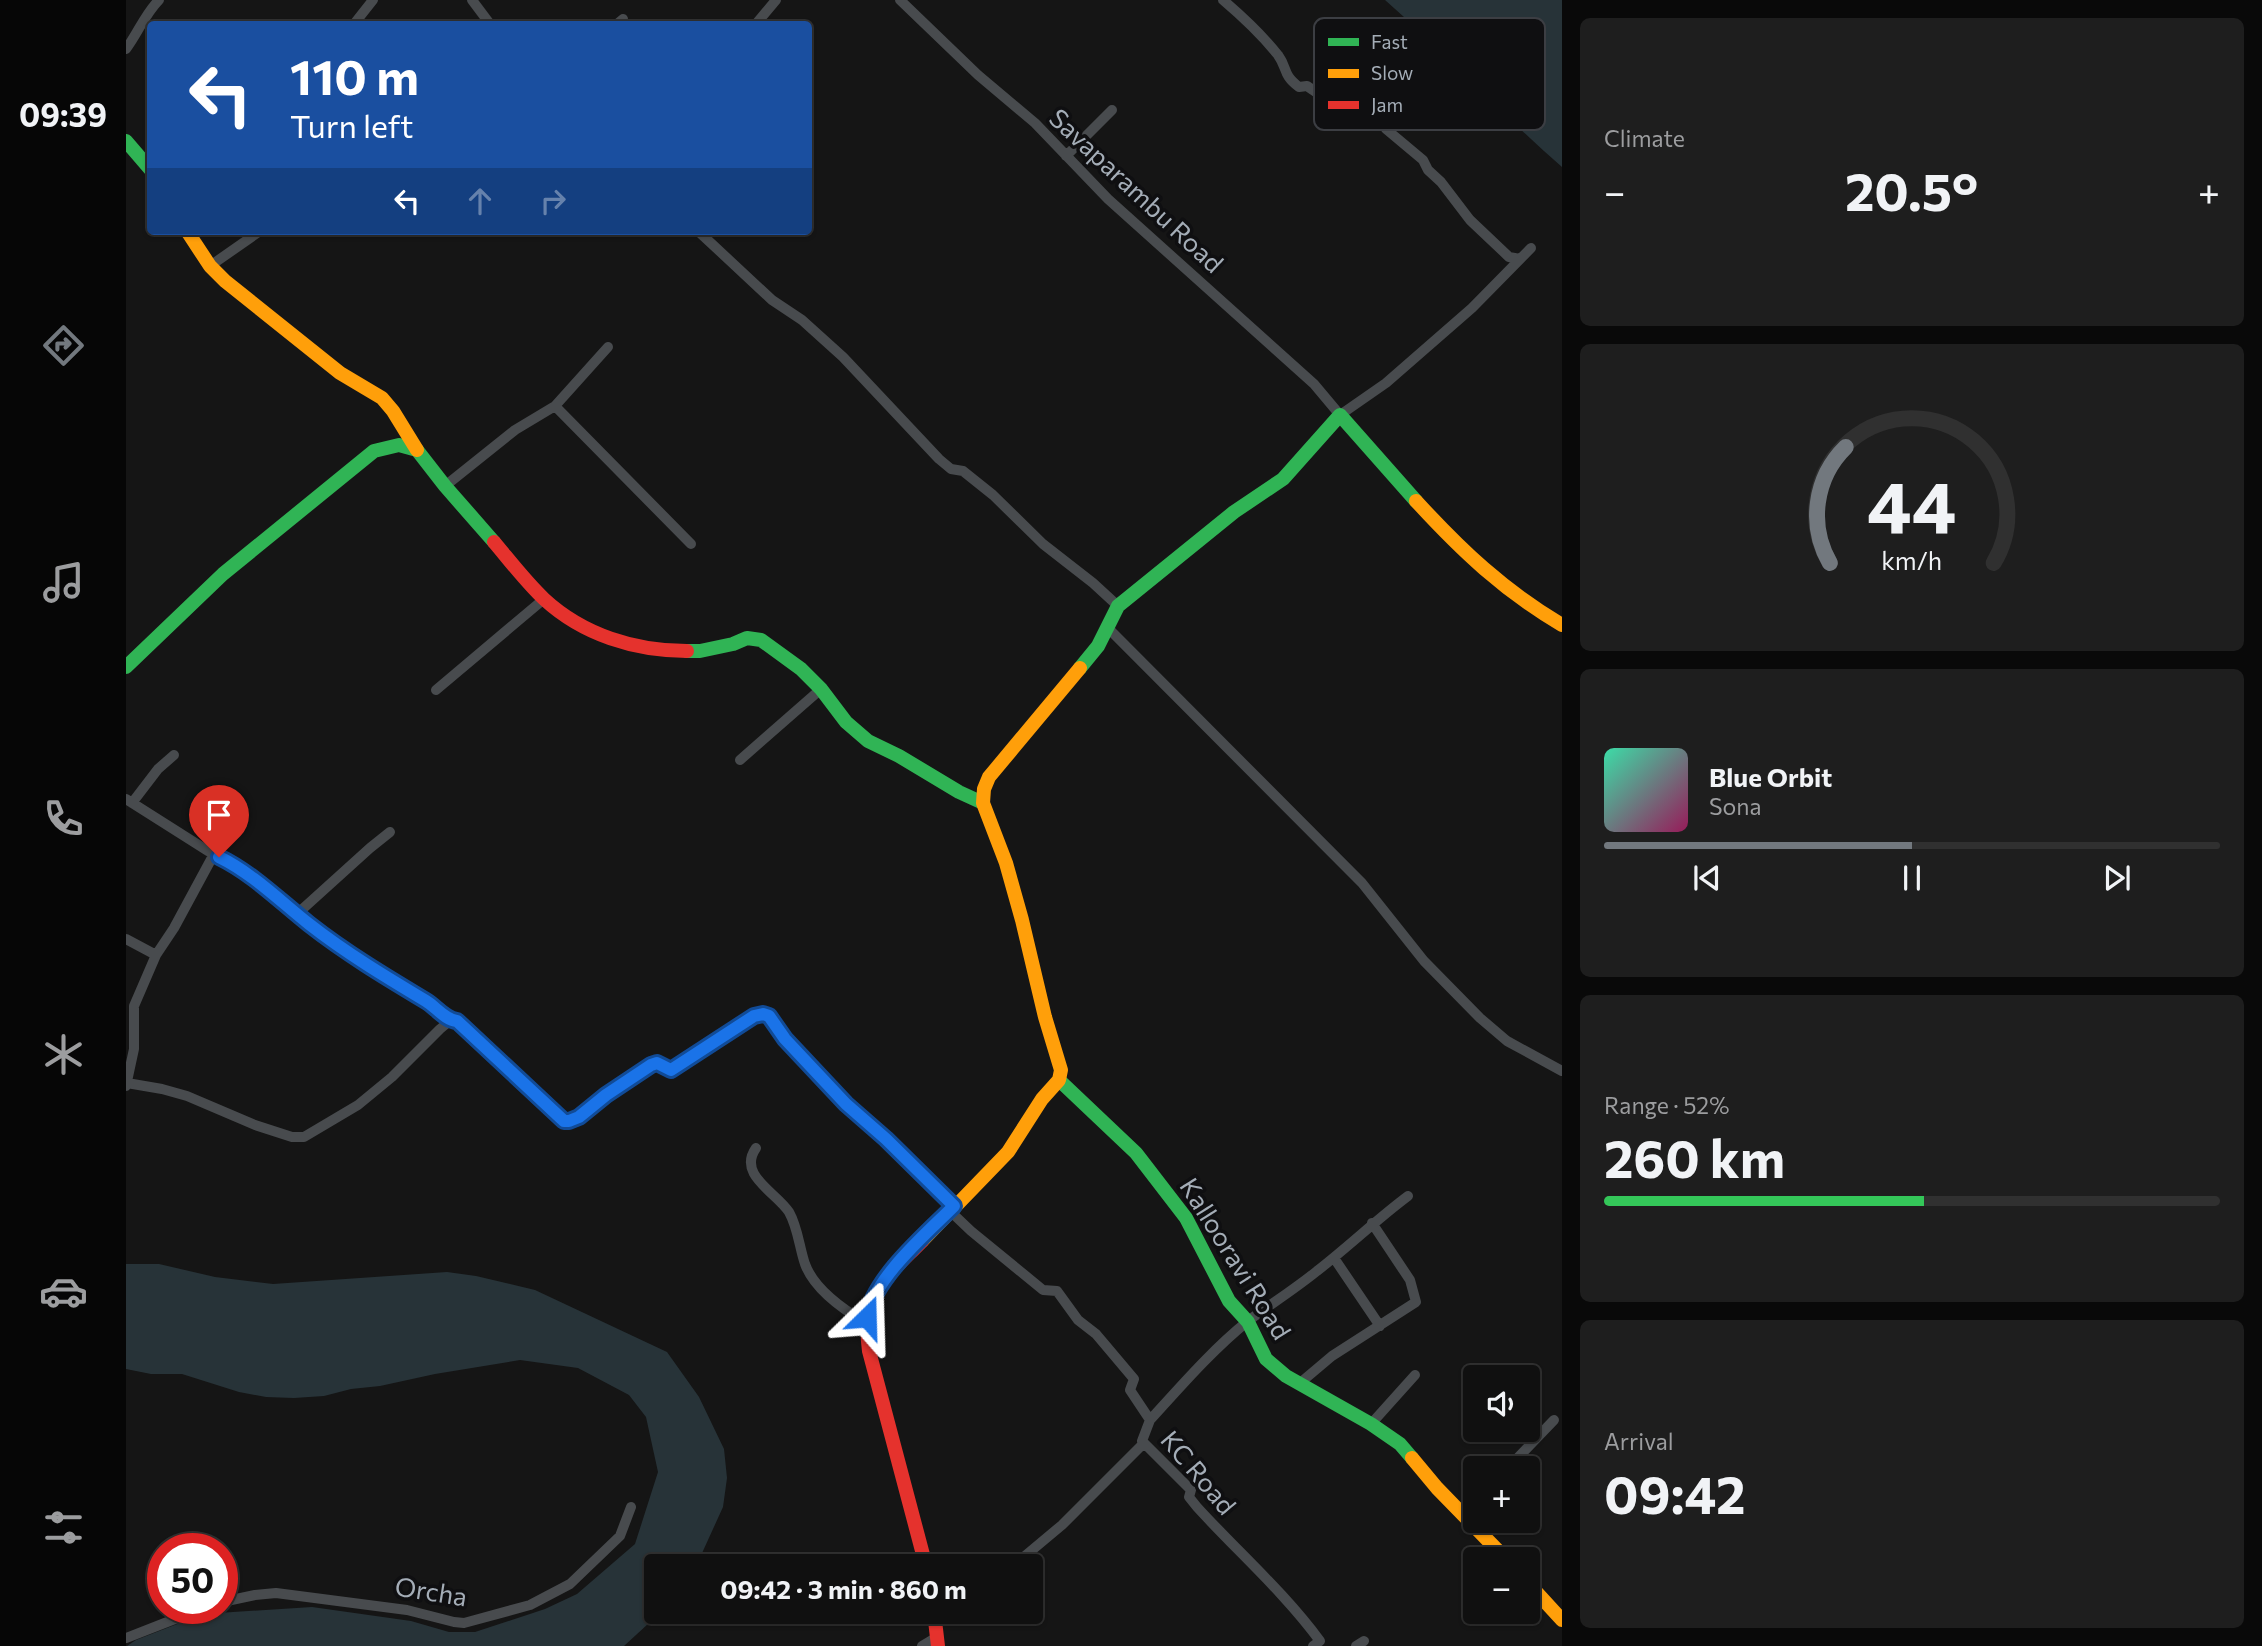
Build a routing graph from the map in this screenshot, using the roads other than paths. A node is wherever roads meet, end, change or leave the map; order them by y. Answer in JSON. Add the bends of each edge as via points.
{"nodes":[{"id":1,"x":159,"y":0,"type":"edge"},
{"id":2,"x":373,"y":0,"type":"edge"},
{"id":3,"x":472,"y":0,"type":"edge"},
{"id":4,"x":776,"y":0,"type":"edge"},
{"id":5,"x":900,"y":0,"type":"edge"},
{"id":6,"x":1223,"y":0,"type":"edge"},
{"id":7,"x":356,"y":21,"type":"edge"},
{"id":8,"x":488,"y":21,"type":"edge"},
{"id":9,"x":758,"y":21,"type":"edge"},
{"id":10,"x":126,"y":49,"type":"edge"},
{"id":11,"x":1314,"y":91,"type":"edge"},
{"id":12,"x":1112,"y":110,"type":"dead end"},
{"id":13,"x":1386,"y":130,"type":"edge"},
{"id":14,"x":126,"y":141,"type":"edge"},
{"id":15,"x":1066,"y":156,"type":"junction"},
{"id":16,"x":147,"y":166,"type":"edge"},
{"id":17,"x":190,"y":235,"type":"edge"},
{"id":18,"x":254,"y":235,"type":"edge"},
{"id":19,"x":702,"y":235,"type":"edge"},
{"id":20,"x":1531,"y":248,"type":"dead end"},
{"id":21,"x":1520,"y":259,"type":"junction"},
{"id":22,"x":210,"y":266,"type":"junction"},
{"id":23,"x":608,"y":347,"type":"dead end"},
{"id":24,"x":555,"y":406,"type":"junction"},
{"id":25,"x":1340,"y":415,"type":"junction"},
{"id":26,"x":417,"y":450,"type":"junction"},
{"id":27,"x":445,"y":486,"type":"junction"},
{"id":28,"x":691,"y":544,"type":"dead end"},
{"id":29,"x":544,"y":599,"type":"junction"},
{"id":30,"x":1118,"y":606,"type":"junction"},
{"id":31,"x":1562,"y":625,"type":"edge"},
{"id":32,"x":1108,"y":626,"type":"junction"},
{"id":33,"x":126,"y":667,"type":"edge"},
{"id":34,"x":821,"y":689,"type":"junction"},
{"id":35,"x":436,"y":690,"type":"dead end"},
{"id":36,"x":174,"y":755,"type":"dead end"},
{"id":37,"x":740,"y":760,"type":"dead end"},
{"id":38,"x":129,"y":801,"type":"edge"},
{"id":39,"x":984,"y":803,"type":"junction"},
{"id":40,"x":390,"y":832,"type":"dead end"},
{"id":41,"x":214,"y":854,"type":"junction"},
{"id":42,"x":297,"y":914,"type":"junction"},
{"id":43,"x":126,"y":939,"type":"edge"},
{"id":44,"x":156,"y":955,"type":"junction"},
{"id":45,"x":451,"y":1020,"type":"junction"},
{"id":46,"x":1562,"y":1071,"type":"edge"},
{"id":47,"x":1059,"y":1080,"type":"junction"},
{"id":48,"x":127,"y":1085,"type":"edge"},
{"id":49,"x":757,"y":1148,"type":"dead end"},
{"id":50,"x":1408,"y":1196,"type":"dead end"},
{"id":51,"x":952,"y":1208,"type":"junction"},
{"id":52,"x":1372,"y":1223,"type":"junction"},
{"id":53,"x":1334,"y":1258,"type":"junction"},
{"id":54,"x":1248,"y":1322,"type":"junction"},
{"id":55,"x":866,"y":1323,"type":"junction"},
{"id":56,"x":1380,"y":1326,"type":"junction"},
{"id":57,"x":1415,"y":1375,"type":"dead end"},
{"id":58,"x":1300,"y":1383,"type":"junction"},
{"id":59,"x":1150,"y":1420,"type":"junction"},
{"id":60,"x":1554,"y":1420,"type":"dead end"},
{"id":61,"x":1371,"y":1424,"type":"junction"},
{"id":62,"x":1144,"y":1443,"type":"junction"},
{"id":63,"x":1520,"y":1456,"type":"edge"},
{"id":64,"x":631,"y":1507,"type":"dead end"},
{"id":65,"x":1463,"y":1514,"type":"edge"},
{"id":66,"x":1481,"y":1533,"type":"edge"},
{"id":67,"x":1495,"y":1547,"type":"edge"},
{"id":68,"x":923,"y":1554,"type":"edge"},
{"id":69,"x":1027,"y":1554,"type":"edge"},
{"id":70,"x":1540,"y":1596,"type":"edge"},
{"id":71,"x":238,"y":1599,"type":"edge"},
{"id":72,"x":1562,"y":1620,"type":"edge"},
{"id":73,"x":162,"y":1624,"type":"edge"},
{"id":74,"x":126,"y":1638,"type":"edge"},
{"id":75,"x":938,"y":1641,"type":"edge"},
{"id":76,"x":1320,"y":1644,"type":"edge"},
{"id":77,"x":922,"y":1646,"type":"edge"}],
"edges":[{"from":1,"to":10,"type":"street"},
{"from":2,"to":7,"type":"street"},
{"from":3,"to":8,"type":"street"},
{"from":4,"to":9,"type":"street"},
{"from":5,"to":15,"type":"street","name":"Savaparambu Road"},
{"from":6,"to":11,"type":"street","via":[[1281,59],[1287,78]]},
{"from":12,"to":15,"type":"street"},
{"from":13,"to":21,"type":"street","via":[[1423,160],[1470,220],[1509,257]]},
{"from":14,"to":16,"type":"main road"},
{"from":15,"to":25,"type":"street","name":"Savaparambu Road","via":[[1314,384]]},
{"from":17,"to":22,"type":"main road"},
{"from":18,"to":22,"type":"street"},
{"from":19,"to":30,"type":"street","via":[[843,357],[939,459],[993,495]]},
{"from":20,"to":21,"type":"street"},
{"from":21,"to":25,"type":"street","via":[[1386,383]]},
{"from":22,"to":26,"type":"main road","via":[[340,373],[382,398]]},
{"from":23,"to":24,"type":"street"},
{"from":24,"to":27,"type":"street","via":[[515,430]]},
{"from":24,"to":28,"type":"street"},
{"from":25,"to":30,"type":"main road","via":[[1283,480],[1234,512]]},
{"from":25,"to":31,"type":"main road","via":[[1459,548],[1488,575]]},
{"from":26,"to":27,"type":"main road"},
{"from":26,"to":33,"type":"main road","via":[[399,445],[374,451],[223,574]]},
{"from":27,"to":29,"type":"main road"},
{"from":29,"to":34,"type":"main road","via":[[583,627],[635,647],[700,651],[747,638],[761,640]]},
{"from":29,"to":35,"type":"street"},
{"from":30,"to":32,"type":"main road"},
{"from":32,"to":39,"type":"main road","via":[[1098,646],[989,777]]},
{"from":32,"to":46,"type":"street","via":[[1362,883],[1424,961],[1480,1018],[1507,1041]]},
{"from":34,"to":37,"type":"street"},
{"from":34,"to":39,"type":"main road","via":[[846,722],[868,741]]},
{"from":36,"to":38,"type":"street"},
{"from":38,"to":41,"type":"street"},
{"from":39,"to":47,"type":"main road","via":[[1022,920],[1059,1062]]},
{"from":40,"to":42,"type":"street"},
{"from":41,"to":42,"type":"street","via":[[238,866]]},
{"from":41,"to":44,"type":"street"},
{"from":42,"to":45,"type":"street"},
{"from":43,"to":44,"type":"street"},
{"from":44,"to":48,"type":"street","via":[[134,1006],[134,1049]]},
{"from":45,"to":48,"type":"street","via":[[358,1105],[304,1137],[255,1125],[187,1096]]},
{"from":45,"to":51,"type":"street","via":[[569,1121],[651,1065],[671,1070],[754,1016],[769,1016],[846,1104]]},
{"from":47,"to":51,"type":"main road","via":[[1008,1152]]},
{"from":47,"to":54,"type":"main road","name":"Kallooravi Road","via":[[1136,1153],[1186,1218],[1229,1301]]},
{"from":49,"to":55,"type":"street","via":[[751,1155],[751,1170],[788,1211],[807,1271],[833,1299]]},
{"from":50,"to":52,"type":"street"},
{"from":51,"to":55,"type":"main road","via":[[879,1285],[869,1303]]},
{"from":51,"to":59,"type":"street","name":"KC Road","via":[[971,1231],[1043,1290],[1057,1291],[1133,1379],[1130,1390]]},
{"from":52,"to":53,"type":"street"},
{"from":52,"to":56,"type":"street","via":[[1410,1280],[1416,1302]]},
{"from":53,"to":54,"type":"street"},
{"from":53,"to":56,"type":"street"},
{"from":54,"to":58,"type":"main road","name":"Kallooravi Road","via":[[1266,1359]]},
{"from":54,"to":59,"type":"street"},
{"from":55,"to":68,"type":"main road","via":[[869,1351]]},
{"from":56,"to":58,"type":"street"},
{"from":57,"to":61,"type":"street"},
{"from":58,"to":61,"type":"main road","name":"Kallooravi Road"},
{"from":59,"to":62,"type":"street","name":"KC Road"},
{"from":60,"to":63,"type":"street"},
{"from":61,"to":65,"type":"main road","name":"Kallooravi Road","via":[[1400,1444]]},
{"from":62,"to":69,"type":"street"},
{"from":62,"to":76,"type":"street","name":"KC Road","via":[[1191,1490],[1189,1497],[1197,1507],[1276,1588]]},
{"from":64,"to":71,"type":"street","name":"Orcha","via":[[620,1536],[570,1584],[530,1605],[464,1623],[407,1610],[276,1593]]},
{"from":66,"to":67,"type":"main road","name":"Kallooravi Road"},
{"from":70,"to":72,"type":"main road"},
{"from":73,"to":74,"type":"street"},
{"from":75,"to":77,"type":"street"}]}
